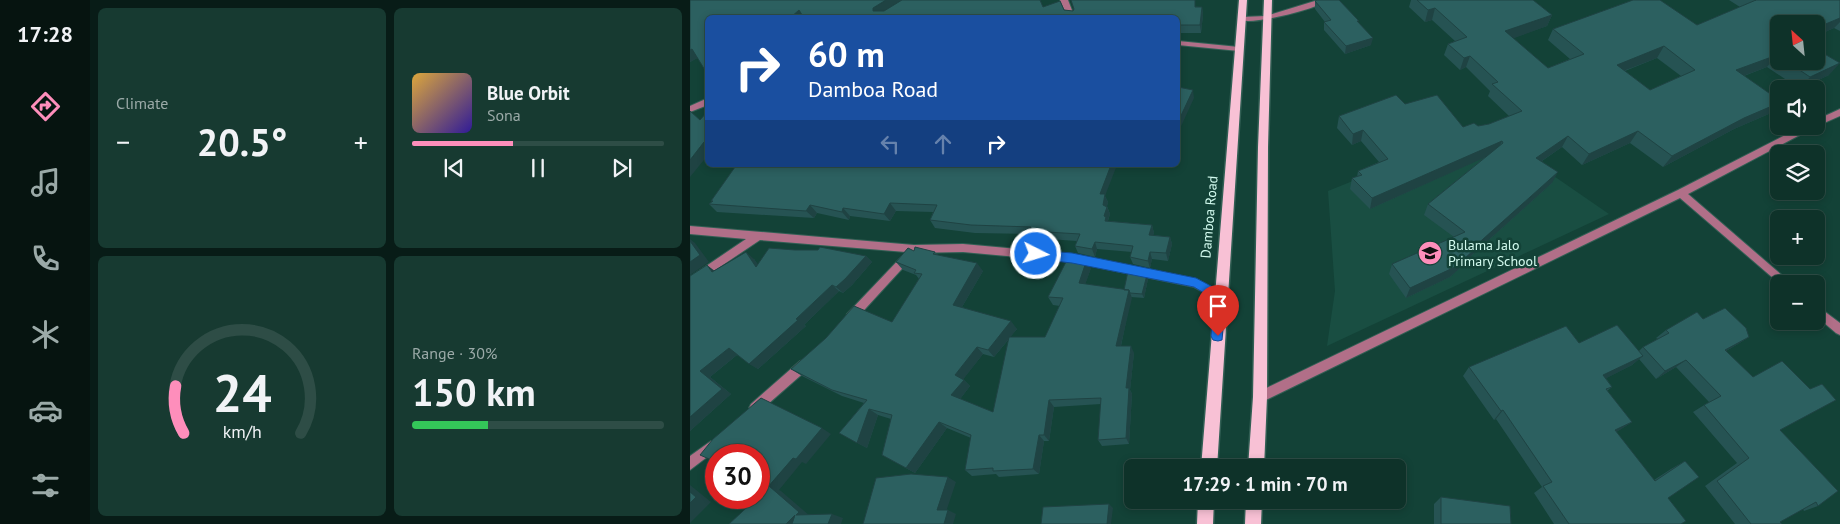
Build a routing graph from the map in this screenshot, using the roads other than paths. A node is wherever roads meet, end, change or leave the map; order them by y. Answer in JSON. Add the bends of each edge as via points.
{"nodes":[{"id":1,"x":1064,"y":0,"type":"edge"},
{"id":2,"x":1243,"y":0,"type":"edge"},
{"id":3,"x":1268,"y":0,"type":"edge"},
{"id":4,"x":1326,"y":0,"type":"edge"},
{"id":5,"x":1071,"y":15,"type":"edge"},
{"id":6,"x":1267,"y":18,"type":"junction"},
{"id":7,"x":1242,"y":19,"type":"junction"},
{"id":8,"x":1180,"y":43,"type":"edge"},
{"id":9,"x":1239,"y":49,"type":"junction"},
{"id":10,"x":705,"y":102,"type":"edge"},
{"id":11,"x":690,"y":109,"type":"edge"},
{"id":12,"x":1840,"y":112,"type":"edge"},
{"id":13,"x":1825,"y":120,"type":"edge"},
{"id":14,"x":1793,"y":135,"type":"edge"},
{"id":15,"x":1681,"y":192,"type":"junction"},
{"id":16,"x":690,"y":230,"type":"edge"},
{"id":17,"x":759,"y":235,"type":"junction"},
{"id":18,"x":914,"y":249,"type":"junction"},
{"id":19,"x":1777,"y":275,"type":"edge"},
{"id":20,"x":690,"y":283,"type":"edge"},
{"id":21,"x":1220,"y":297,"type":"junction"},
{"id":22,"x":1825,"y":317,"type":"edge"},
{"id":23,"x":843,"y":326,"type":"edge"},
{"id":24,"x":1840,"y":330,"type":"edge"},
{"id":25,"x":810,"y":360,"type":"edge"},
{"id":26,"x":1260,"y":396,"type":"junction"},
{"id":27,"x":746,"y":416,"type":"edge"},
{"id":28,"x":718,"y":441,"type":"edge"},
{"id":29,"x":1210,"y":459,"type":"edge"},
{"id":30,"x":1256,"y":459,"type":"edge"},
{"id":31,"x":690,"y":464,"type":"edge"},
{"id":32,"x":1206,"y":509,"type":"edge"},
{"id":33,"x":1254,"y":509,"type":"edge"},
{"id":34,"x":1205,"y":524,"type":"edge"},
{"id":35,"x":1253,"y":524,"type":"edge"}],
"edges":[{"from":1,"to":5,"type":"street"},
{"from":2,"to":7,"type":"main road","name":"Damboa Road"},
{"from":3,"to":6,"type":"main road"},
{"from":4,"to":6,"type":"street"},
{"from":6,"to":7,"type":"street"},
{"from":6,"to":26,"type":"main road"},
{"from":7,"to":9,"type":"main road","name":"Damboa Road"},
{"from":8,"to":9,"type":"street"},
{"from":9,"to":21,"type":"main road","name":"Damboa Road"},
{"from":10,"to":11,"type":"street"},
{"from":12,"to":13,"type":"street"},
{"from":14,"to":15,"type":"street"},
{"from":15,"to":19,"type":"street"},
{"from":15,"to":26,"type":"street"},
{"from":16,"to":17,"type":"street"},
{"from":17,"to":18,"type":"street"},
{"from":17,"to":20,"type":"street"},
{"from":18,"to":21,"type":"street","via":[[963,248],[1072,258],[1196,283]]},
{"from":18,"to":23,"type":"street"},
{"from":21,"to":29,"type":"main road","name":"Damboa Road"},
{"from":22,"to":24,"type":"street"},
{"from":25,"to":27,"type":"street"},
{"from":26,"to":30,"type":"main road"},
{"from":28,"to":31,"type":"street"},
{"from":32,"to":34,"type":"main road"},
{"from":33,"to":35,"type":"main road"}]}
